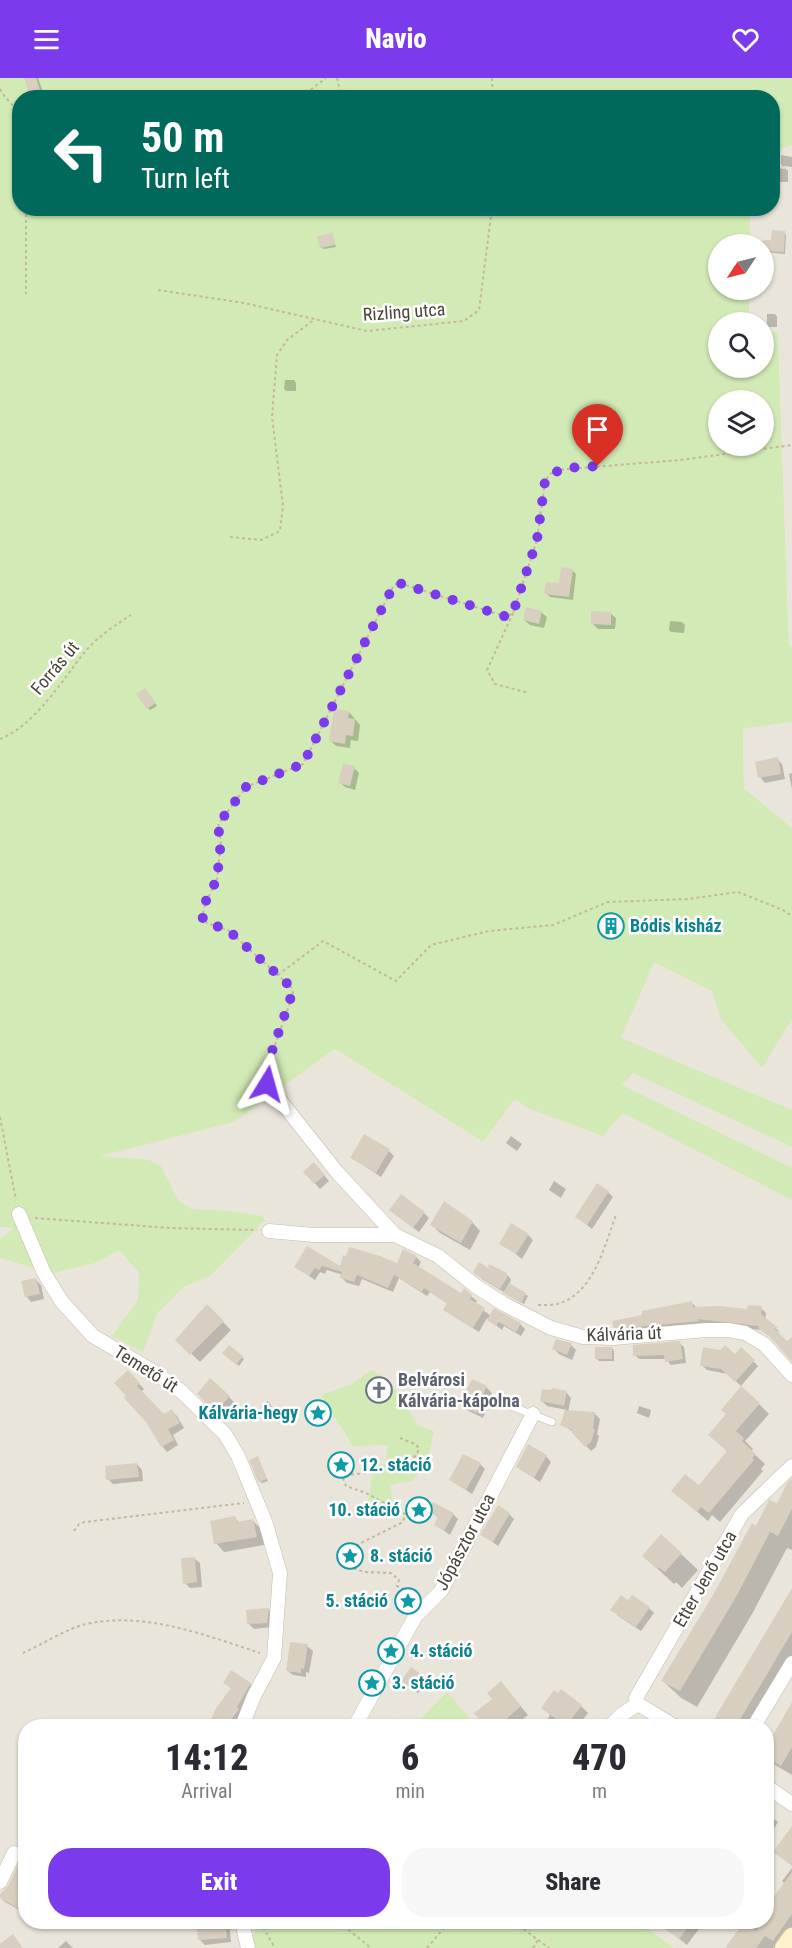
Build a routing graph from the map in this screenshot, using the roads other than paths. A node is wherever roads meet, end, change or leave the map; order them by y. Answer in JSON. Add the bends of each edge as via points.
{"nodes":[{"id":1,"x":266,"y":1079,"type":"road end"},
{"id":2,"x":19,"y":1215,"type":"road end"},
{"id":3,"x":269,"y":1231,"type":"road end"},
{"id":4,"x":395,"y":1235,"type":"junction"},
{"id":5,"x":792,"y":1375,"type":"edge"},
{"id":6,"x":500,"y":1402,"type":"dead end"},
{"id":7,"x":533,"y":1414,"type":"junction"},
{"id":8,"x":552,"y":1422,"type":"dead end"},
{"id":9,"x":792,"y":1466,"type":"edge"},
{"id":10,"x":792,"y":1663,"type":"edge"},
{"id":11,"x":638,"y":1704,"type":"junction"},
{"id":12,"x":245,"y":1719,"type":"edge"},
{"id":13,"x":359,"y":1719,"type":"edge"},
{"id":14,"x":617,"y":1719,"type":"edge"},
{"id":15,"x":663,"y":1719,"type":"edge"},
{"id":16,"x":758,"y":1719,"type":"edge"},
{"id":17,"x":774,"y":1792,"type":"edge"},
{"id":18,"x":792,"y":1804,"type":"edge"},
{"id":19,"x":14,"y":1853,"type":"dead end"},
{"id":20,"x":0,"y":1882,"type":"edge"},
{"id":21,"x":244,"y":1929,"type":"edge"},
{"id":22,"x":792,"y":1937,"type":"edge"},
{"id":23,"x":248,"y":1948,"type":"edge"},
{"id":24,"x":784,"y":1948,"type":"edge"}],
"edges":[{"from":1,"to":4,"type":"street","name":"Kálvária út","via":[[336,1171]]},
{"from":2,"to":12,"type":"street","name":"Temető út","via":[[50,1286],[62,1302],[93,1336],[182,1392],[225,1434],[238,1456],[266,1524],[280,1573],[274,1658]]},
{"from":3,"to":4,"type":"street","name":"Kálvária út"},
{"from":4,"to":5,"type":"street","name":"Kálvária út","via":[[438,1256],[477,1287],[551,1328],[583,1337],[613,1338],[736,1331],[764,1344]]},
{"from":6,"to":7,"type":"lane"},
{"from":7,"to":8,"type":"lane"},
{"from":7,"to":13,"type":"street","name":"Jópásztor utca","via":[[441,1591],[415,1617]]},
{"from":9,"to":11,"type":"street","name":"Etter Jenő utca","via":[[742,1514],[636,1698]]},
{"from":10,"to":16,"type":"street"},
{"from":11,"to":14,"type":"street"},
{"from":11,"to":15,"type":"street"},
{"from":17,"to":18,"type":"street"},
{"from":19,"to":20,"type":"street"},
{"from":21,"to":23,"type":"street"},
{"from":22,"to":24,"type":"street"}]}
